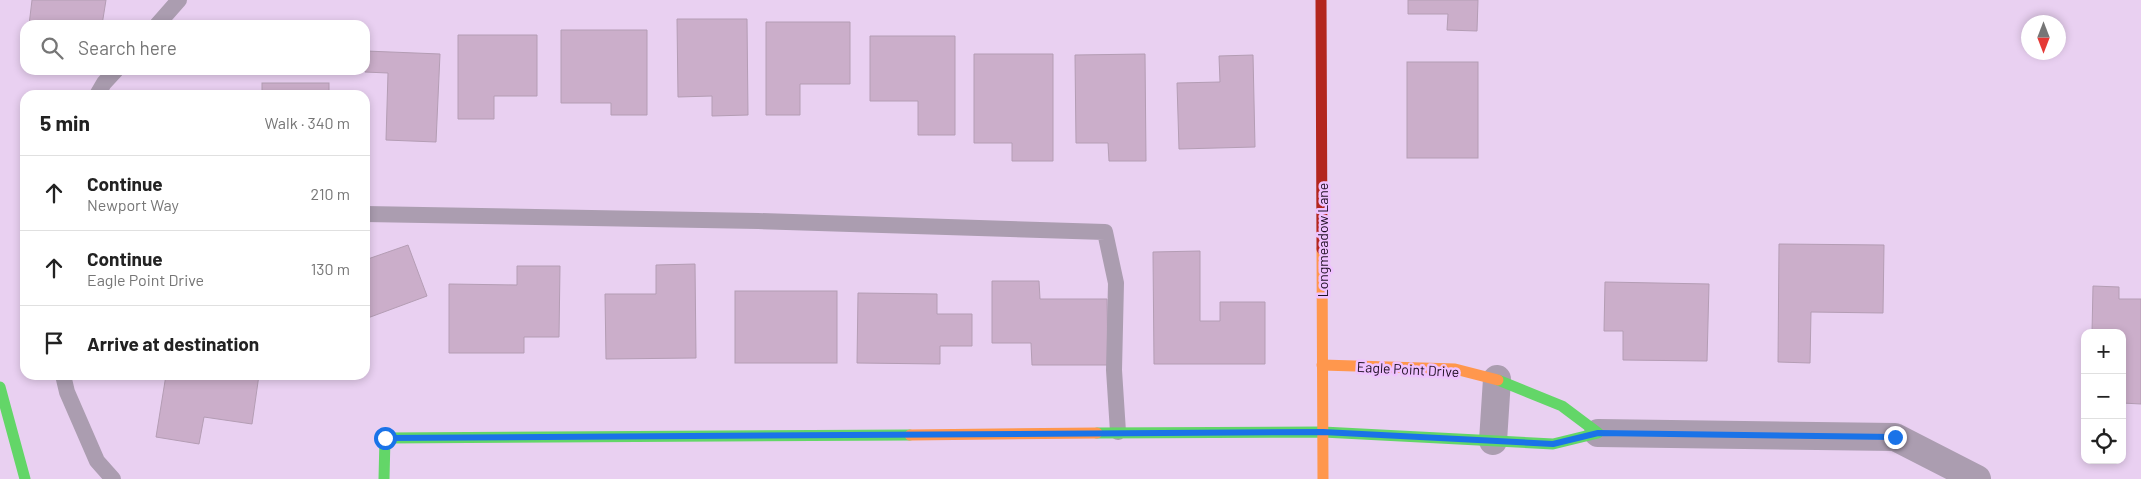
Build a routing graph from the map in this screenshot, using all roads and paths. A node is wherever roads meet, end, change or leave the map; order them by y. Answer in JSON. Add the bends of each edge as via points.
{"nodes":[{"id":1,"x":179,"y":0,"type":"edge"},
{"id":2,"x":1321,"y":0,"type":"edge"},
{"id":3,"x":161,"y":20,"type":"edge"},
{"id":4,"x":111,"y":75,"type":"edge"},
{"id":5,"x":100,"y":90,"type":"edge"},
{"id":6,"x":370,"y":214,"type":"edge"},
{"id":7,"x":1322,"y":365,"type":"junction"},
{"id":8,"x":1497,"y":379,"type":"junction"},
{"id":9,"x":64,"y":380,"type":"edge"},
{"id":10,"x":0,"y":387,"type":"edge"},
{"id":11,"x":1118,"y":432,"type":"junction"},
{"id":12,"x":1323,"y":432,"type":"junction"},
{"id":13,"x":1598,"y":433,"type":"junction"},
{"id":14,"x":1492,"y":441,"type":"junction"},
{"id":15,"x":24,"y":479,"type":"edge"},
{"id":16,"x":113,"y":479,"type":"edge"},
{"id":17,"x":384,"y":479,"type":"edge"},
{"id":18,"x":1323,"y":479,"type":"edge"},
{"id":19,"x":1977,"y":479,"type":"edge"}],
"edges":[{"from":1,"to":3,"type":"lane"},
{"from":2,"to":7,"type":"street","name":"Longmeadow Lane"},
{"from":4,"to":5,"type":"lane"},
{"from":6,"to":11,"type":"lane","via":[[738,220],[1105,232],[1116,283],[1114,370]]},
{"from":7,"to":8,"type":"street","name":"Eagle Point Drive","via":[[1455,369]]},
{"from":7,"to":12,"type":"street","name":"Longmeadow Lane"},
{"from":8,"to":13,"type":"street","name":"Eagle Point Drive","via":[[1562,406]]},
{"from":8,"to":14,"type":"street"},
{"from":9,"to":16,"type":"lane","via":[[97,461]]},
{"from":10,"to":15,"type":"street"},
{"from":11,"to":12,"type":"street"},
{"from":11,"to":17,"type":"street","via":[[385,438]]},
{"from":12,"to":14,"type":"street"},
{"from":12,"to":18,"type":"street","name":"Longmeadow Lane"},
{"from":13,"to":14,"type":"street","via":[[1553,444]]},
{"from":13,"to":19,"type":"street","via":[[1895,437]]}]}
